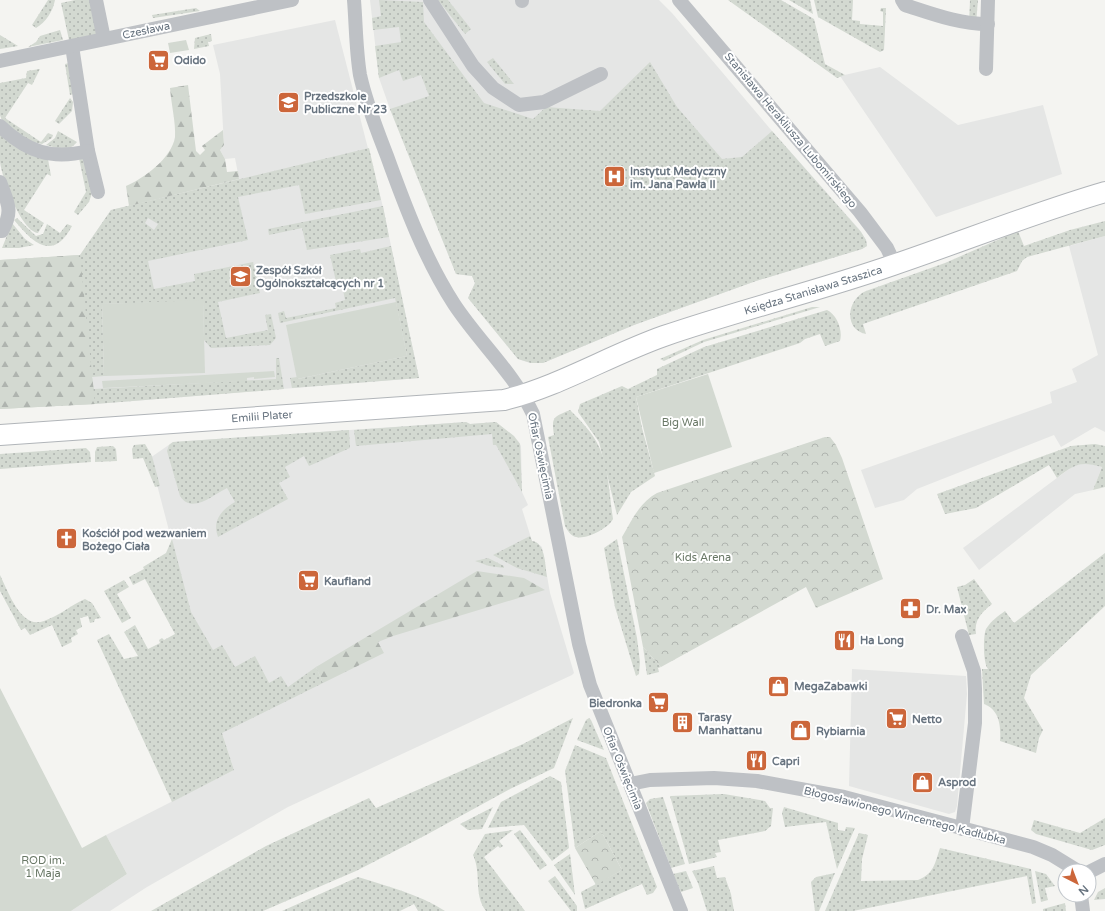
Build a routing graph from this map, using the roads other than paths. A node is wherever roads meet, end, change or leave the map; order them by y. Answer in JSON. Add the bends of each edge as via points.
{"nodes":[{"id":1,"x":96,"y":0,"type":"edge"},
{"id":2,"x":292,"y":0,"type":"edge"},
{"id":3,"x":354,"y":0,"type":"edge"},
{"id":4,"x":430,"y":0,"type":"edge"},
{"id":5,"x":679,"y":0,"type":"edge"},
{"id":6,"x":902,"y":0,"type":"edge"},
{"id":7,"x":988,"y":0,"type":"edge"},
{"id":8,"x":988,"y":24,"type":"junction"},
{"id":9,"x":104,"y":39,"type":"junction"},
{"id":10,"x":72,"y":46,"type":"junction"},
{"id":11,"x":0,"y":61,"type":"edge"},
{"id":12,"x":986,"y":69,"type":"dead end"},
{"id":13,"x":601,"y":74,"type":"dead end"},
{"id":14,"x":0,"y":126,"type":"edge"},
{"id":15,"x":88,"y":151,"type":"junction"},
{"id":16,"x":0,"y":182,"type":"edge"},
{"id":17,"x":98,"y":192,"type":"dead end"},
{"id":18,"x":1105,"y":192,"type":"edge"},
{"id":19,"x":0,"y":231,"type":"edge"},
{"id":20,"x":895,"y":265,"type":"junction"},
{"id":21,"x":524,"y":395,"type":"junction"},
{"id":22,"x":0,"y":435,"type":"edge"},
{"id":23,"x":962,"y":636,"type":"dead end"},
{"id":24,"x":630,"y":784,"type":"junction"},
{"id":25,"x":962,"y":829,"type":"junction"},
{"id":26,"x":1064,"y":863,"type":"edge"},
{"id":27,"x":681,"y":911,"type":"edge"}],
"edges":[{"from":1,"to":9,"type":"street"},
{"from":2,"to":9,"type":"street","name":"Czesława"},
{"from":3,"to":21,"type":"street","name":"Ofiar Oświęcimia","via":[[358,55],[364,89],[419,238],[457,309]]},
{"from":4,"to":13,"type":"street","via":[[473,66],[493,88],[519,105],[544,102]]},
{"from":5,"to":20,"type":"street","name":"Stanisława Herakliusza Lubomirskiego","via":[[860,212],[887,248]]},
{"from":6,"to":8,"type":"street","via":[[905,5],[949,20]]},
{"from":7,"to":8,"type":"street"},
{"from":8,"to":12,"type":"street"},
{"from":9,"to":10,"type":"street","name":"Czesława"},
{"from":10,"to":11,"type":"street","name":"Czesława"},
{"from":10,"to":15,"type":"street"},
{"from":14,"to":15,"type":"street","via":[[13,139],[51,155],[70,155]]},
{"from":15,"to":17,"type":"street"},
{"from":16,"to":19,"type":"street","via":[[8,205],[9,218]]},
{"from":18,"to":20,"type":"street","name":"Księdza Stanisława Staszica","via":[[1057,205]]},
{"from":20,"to":21,"type":"street","name":"Księdza Stanisława Staszica","via":[[662,337]]},
{"from":21,"to":22,"type":"street","name":"Emilii Plater","via":[[478,402]]},
{"from":21,"to":24,"type":"street","name":"Ofiar Oświęcimia","via":[[533,414],[584,664],[597,705]]},
{"from":23,"to":25,"type":"street","via":[[974,671],[975,695],[975,723]]},
{"from":24,"to":25,"type":"street","name":"Błogosławionego Wincentego Kadłubka","via":[[650,780],[714,778],[757,781],[844,797]]},
{"from":24,"to":27,"type":"street","name":"Ofiar Oświęcimia"},
{"from":25,"to":26,"type":"street","name":"Błogosławionego Wincentego Kadłubka","via":[[1039,849]]}]}
